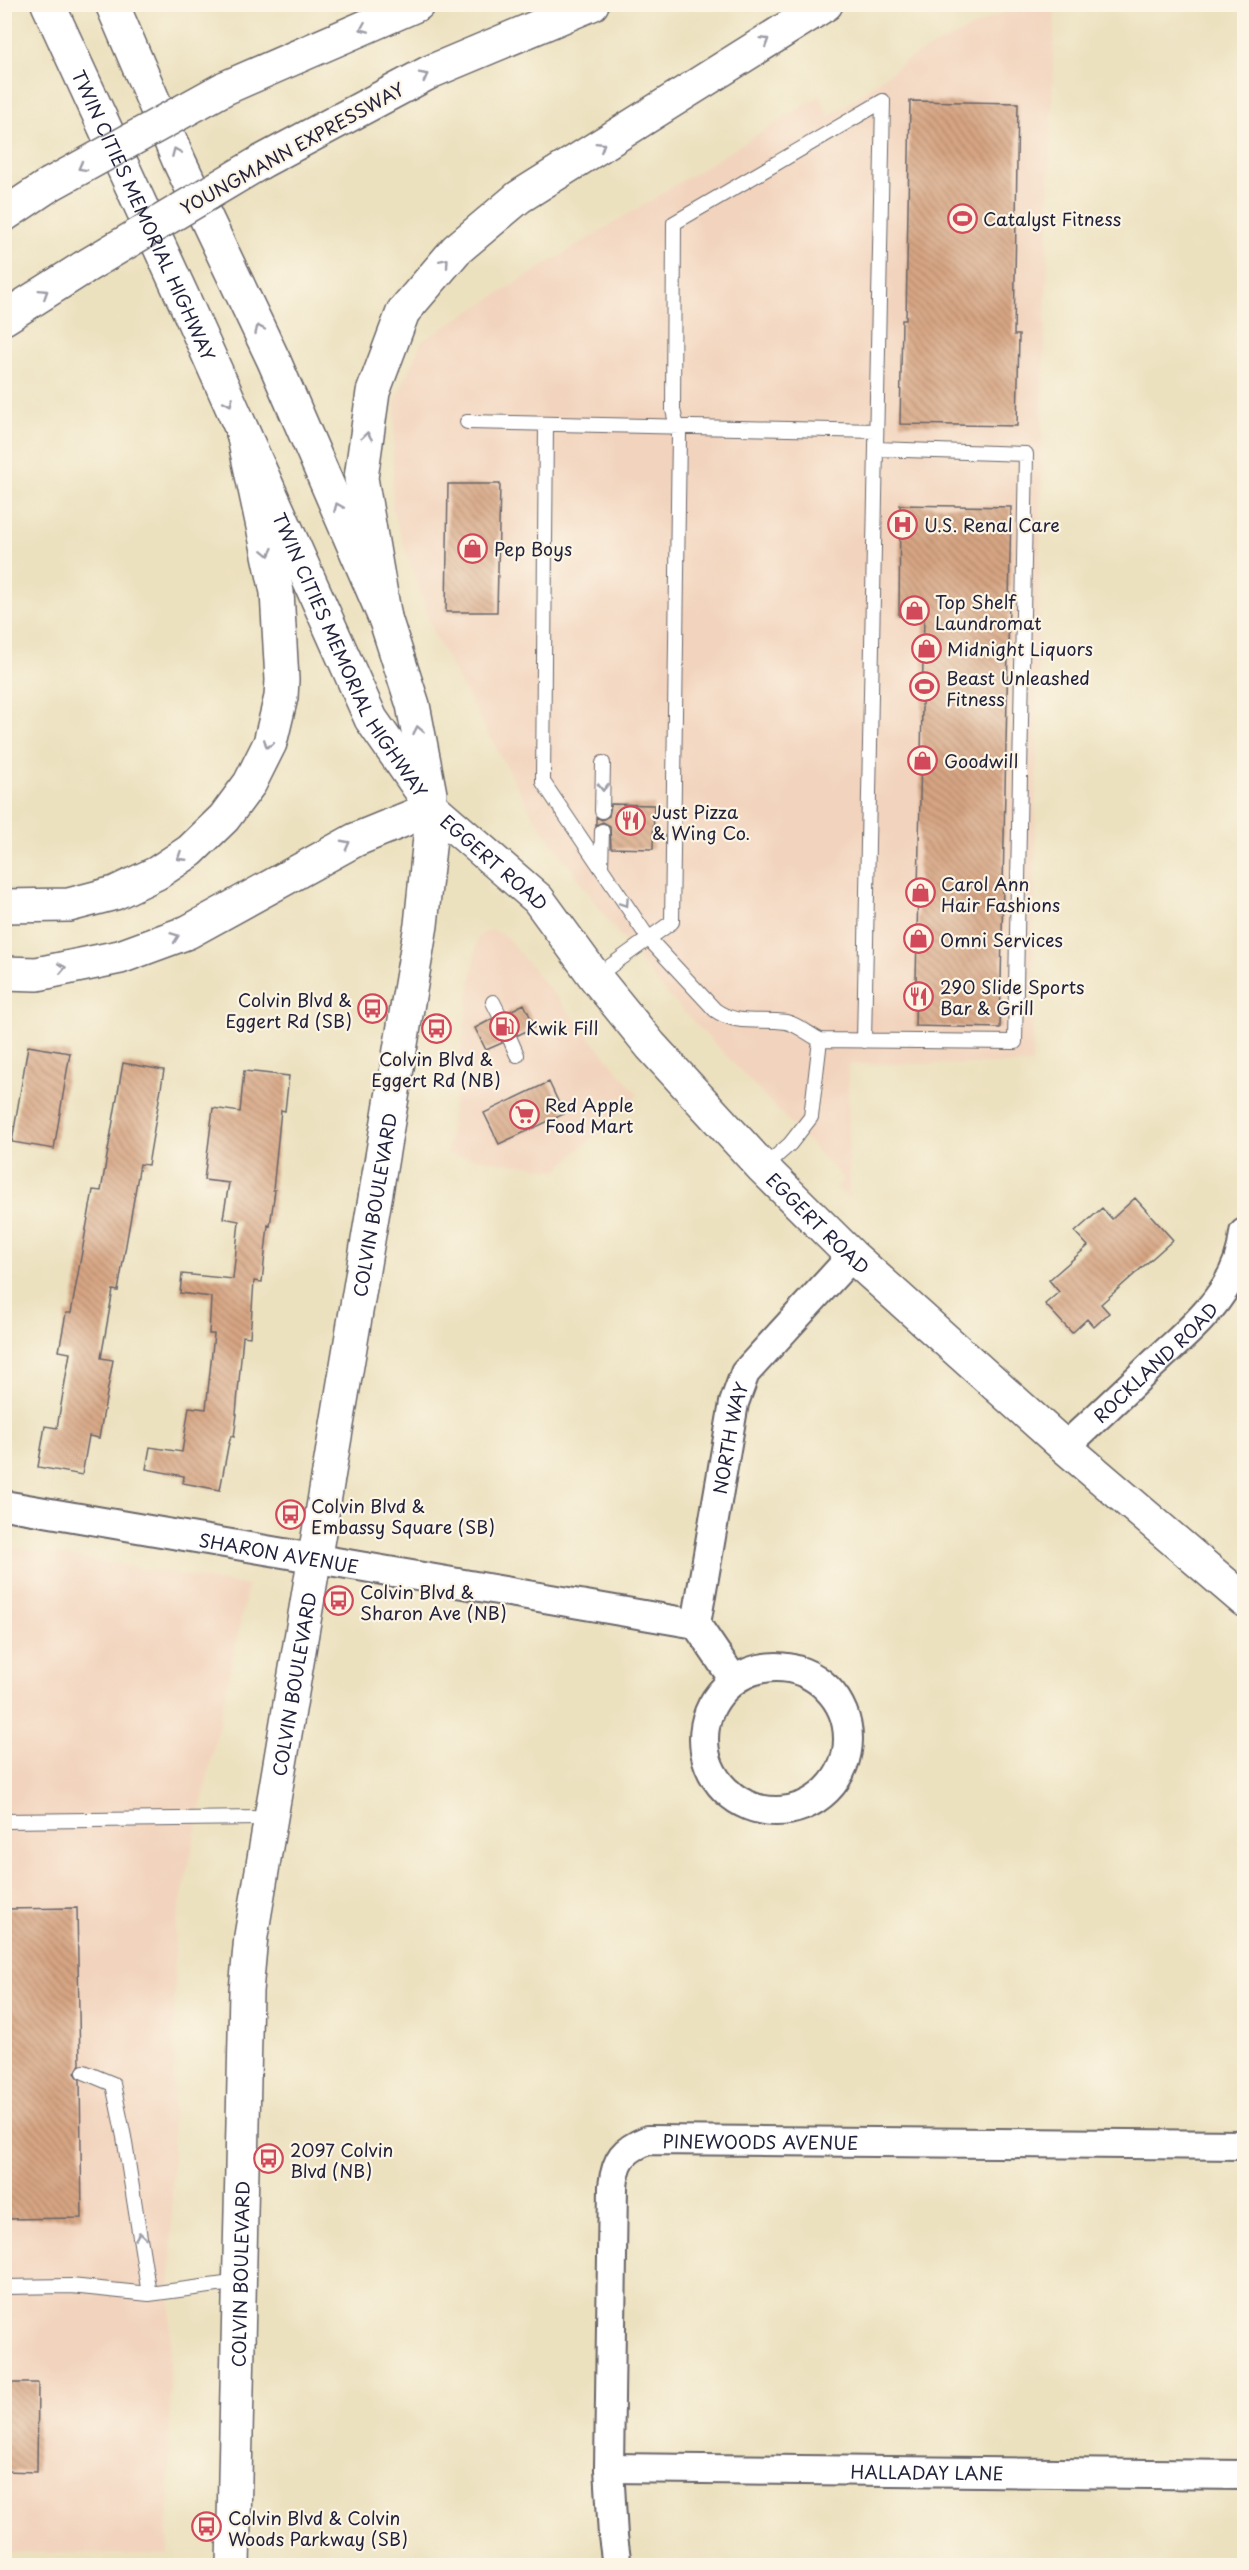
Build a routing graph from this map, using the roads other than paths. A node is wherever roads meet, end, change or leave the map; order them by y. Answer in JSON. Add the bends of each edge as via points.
{"nodes":[{"id":1,"x":48,"y":4,"type":"edge"},
{"id":2,"x":112,"y":4,"type":"edge"},
{"id":3,"x":418,"y":4,"type":"edge"},
{"id":4,"x":592,"y":4,"type":"edge"},
{"id":5,"x":826,"y":4,"type":"edge"},
{"id":6,"x":4,"y":215,"type":"edge"},
{"id":7,"x":4,"y":318,"type":"edge"},
{"id":8,"x":467,"y":422,"type":"dead end"},
{"id":9,"x":546,"y":424,"type":"junction"},
{"id":10,"x":677,"y":427,"type":"junction"},
{"id":11,"x":876,"y":431,"type":"junction"},
{"id":12,"x":243,"y":433,"type":"junction"},
{"id":13,"x":876,"y":449,"type":"junction"},
{"id":14,"x":385,"y":618,"type":"junction"},
{"id":15,"x":603,"y":763,"type":"dead end"},
{"id":16,"x":433,"y":808,"type":"junction"},
{"id":17,"x":602,"y":811,"type":"dead end"},
{"id":18,"x":602,"y":831,"type":"dead end"},
{"id":19,"x":601,"y":868,"type":"junction"},
{"id":20,"x":4,"y":906,"type":"edge"},
{"id":21,"x":649,"y":939,"type":"junction"},
{"id":22,"x":4,"y":973,"type":"edge"},
{"id":23,"x":595,"y":977,"type":"junction"},
{"id":24,"x":493,"y":1002,"type":"dead end"},
{"id":25,"x":500,"y":1016,"type":"dead end"},
{"id":26,"x":510,"y":1039,"type":"dead end"},
{"id":27,"x":820,"y":1040,"type":"junction"},
{"id":28,"x":864,"y":1041,"type":"junction"},
{"id":29,"x":518,"y":1055,"type":"dead end"},
{"id":30,"x":763,"y":1168,"type":"junction"},
{"id":31,"x":1244,"y":1244,"type":"edge"},
{"id":32,"x":852,"y":1256,"type":"junction"},
{"id":33,"x":1065,"y":1448,"type":"junction"},
{"id":34,"x":4,"y":1505,"type":"edge"},
{"id":35,"x":314,"y":1558,"type":"junction"},
{"id":36,"x":1245,"y":1600,"type":"edge"},
{"id":37,"x":696,"y":1624,"type":"junction"},
{"id":38,"x":734,"y":1680,"type":"junction"},
{"id":39,"x":269,"y":1818,"type":"junction"},
{"id":40,"x":4,"y":1821,"type":"edge"},
{"id":41,"x":84,"y":2072,"type":"dead end"},
{"id":42,"x":1245,"y":2145,"type":"edge"},
{"id":43,"x":240,"y":2282,"type":"junction"},
{"id":44,"x":4,"y":2287,"type":"edge"},
{"id":45,"x":149,"y":2294,"type":"junction"},
{"id":46,"x":609,"y":2468,"type":"junction"},
{"id":47,"x":1245,"y":2475,"type":"edge"},
{"id":48,"x":233,"y":2565,"type":"edge"},
{"id":49,"x":617,"y":2565,"type":"edge"}],
"edges":[{"from":1,"to":12,"type":"main road","name":"TWIN CITIES MEMORIAL HIGHWAY","one_way":true},
{"from":14,"to":2,"type":"main road","name":"TWIN CITIES MEMORIAL HIGHWAY","one_way":true},
{"from":3,"to":6,"type":"main road","one_way":true,"bridge":true,"via":[[225,88],[49,185]]},
{"from":7,"to":4,"type":"main road","name":"YOUNGMANN EXPRESSWAY","one_way":true,"bridge":true,"via":[[261,162],[430,72]]},
{"from":14,"to":5,"type":"main road","one_way":true,"via":[[361,478],[373,392],[403,312],[456,250],[519,197]]},
{"from":8,"to":9,"type":"lane"},
{"from":9,"to":10,"type":"lane"},
{"from":9,"to":19,"type":"lane","via":[[543,782]]},
{"from":10,"to":11,"type":"lane"},
{"from":10,"to":11,"type":"lane","via":[[673,410],[674,224],[883,101]]},
{"from":10,"to":21,"type":"lane","via":[[672,922]]},
{"from":11,"to":13,"type":"lane"},
{"from":12,"to":16,"type":"main road","name":"TWIN CITIES MEMORIAL HIGHWAY","via":[[371,719]]},
{"from":12,"to":20,"type":"main road","one_way":true,"via":[[277,592],[282,680],[270,743],[250,783],[224,818],[190,851],[157,873],[115,894],[69,905]]},
{"from":13,"to":28,"type":"lane"},
{"from":13,"to":28,"type":"lane","via":[[1026,454],[1015,1042]]},
{"from":16,"to":14,"type":"main road","name":"TWIN CITIES MEMORIAL HIGHWAY","one_way":true,"via":[[413,705]]},
{"from":15,"to":17,"type":"lane","one_way":true},
{"from":22,"to":16,"type":"main road","one_way":true,"via":[[37,974],[120,957],[188,932],[355,840]]},
{"from":16,"to":23,"type":"main road","name":"EGGERT ROAD","via":[[538,899]]},
{"from":16,"to":35,"type":"main road","name":"COLVIN BOULEVARD","via":[[421,925]]},
{"from":18,"to":19,"type":"lane"},
{"from":19,"to":21,"type":"lane","one_way":true},
{"from":21,"to":23,"type":"lane"},
{"from":21,"to":27,"type":"lane","via":[[726,1018],[788,1022]]},
{"from":23,"to":30,"type":"main road","name":"EGGERT ROAD","via":[[651,1046]]},
{"from":24,"to":25,"type":"lane"},
{"from":26,"to":29,"type":"lane"},
{"from":27,"to":28,"type":"lane"},
{"from":27,"to":30,"type":"lane","via":[[811,1117],[790,1144]]},
{"from":30,"to":32,"type":"main road","name":"EGGERT ROAD"},
{"from":31,"to":33,"type":"street","name":"ROCKLAND ROAD","via":[[1230,1281],[1211,1309]]},
{"from":32,"to":33,"type":"main road","name":"EGGERT ROAD"},
{"from":32,"to":37,"type":"street","name":"NORTH WAY","via":[[745,1373],[734,1403]]},
{"from":33,"to":36,"type":"main road","name":"EGGERT ROAD"},
{"from":34,"to":35,"type":"street","name":"SHARON AVENUE"},
{"from":35,"to":37,"type":"street","name":"SHARON AVENUE"},
{"from":35,"to":39,"type":"main road","name":"COLVIN BOULEVARD"},
{"from":37,"to":38,"type":"street"},
{"from":38,"to":38,"type":"street","via":[[710,1708],[705,1726],[707,1762],[716,1779],[728,1793],[761,1810],[788,1809],[814,1800],[839,1775],[845,1758],[846,1723],[835,1699],[818,1680],[784,1668],[750,1672]]},
{"from":39,"to":40,"type":"lane"},
{"from":39,"to":43,"type":"main road","name":"COLVIN BOULEVARD","via":[[246,1991]]},
{"from":45,"to":41,"type":"lane","one_way":true,"via":[[113,2084]]},
{"from":42,"to":46,"type":"street","name":"PINEWOODS AVENUE","via":[[648,2140],[633,2146],[615,2169],[613,2186]]},
{"from":43,"to":45,"type":"lane"},
{"from":43,"to":48,"type":"main road","name":"COLVIN BOULEVARD"},
{"from":44,"to":45,"type":"lane","via":[[71,2286]]},
{"from":46,"to":47,"type":"street","name":"HALLADAY LANE"},
{"from":46,"to":49,"type":"street","name":"PINEWOODS AVENUE"}]}
